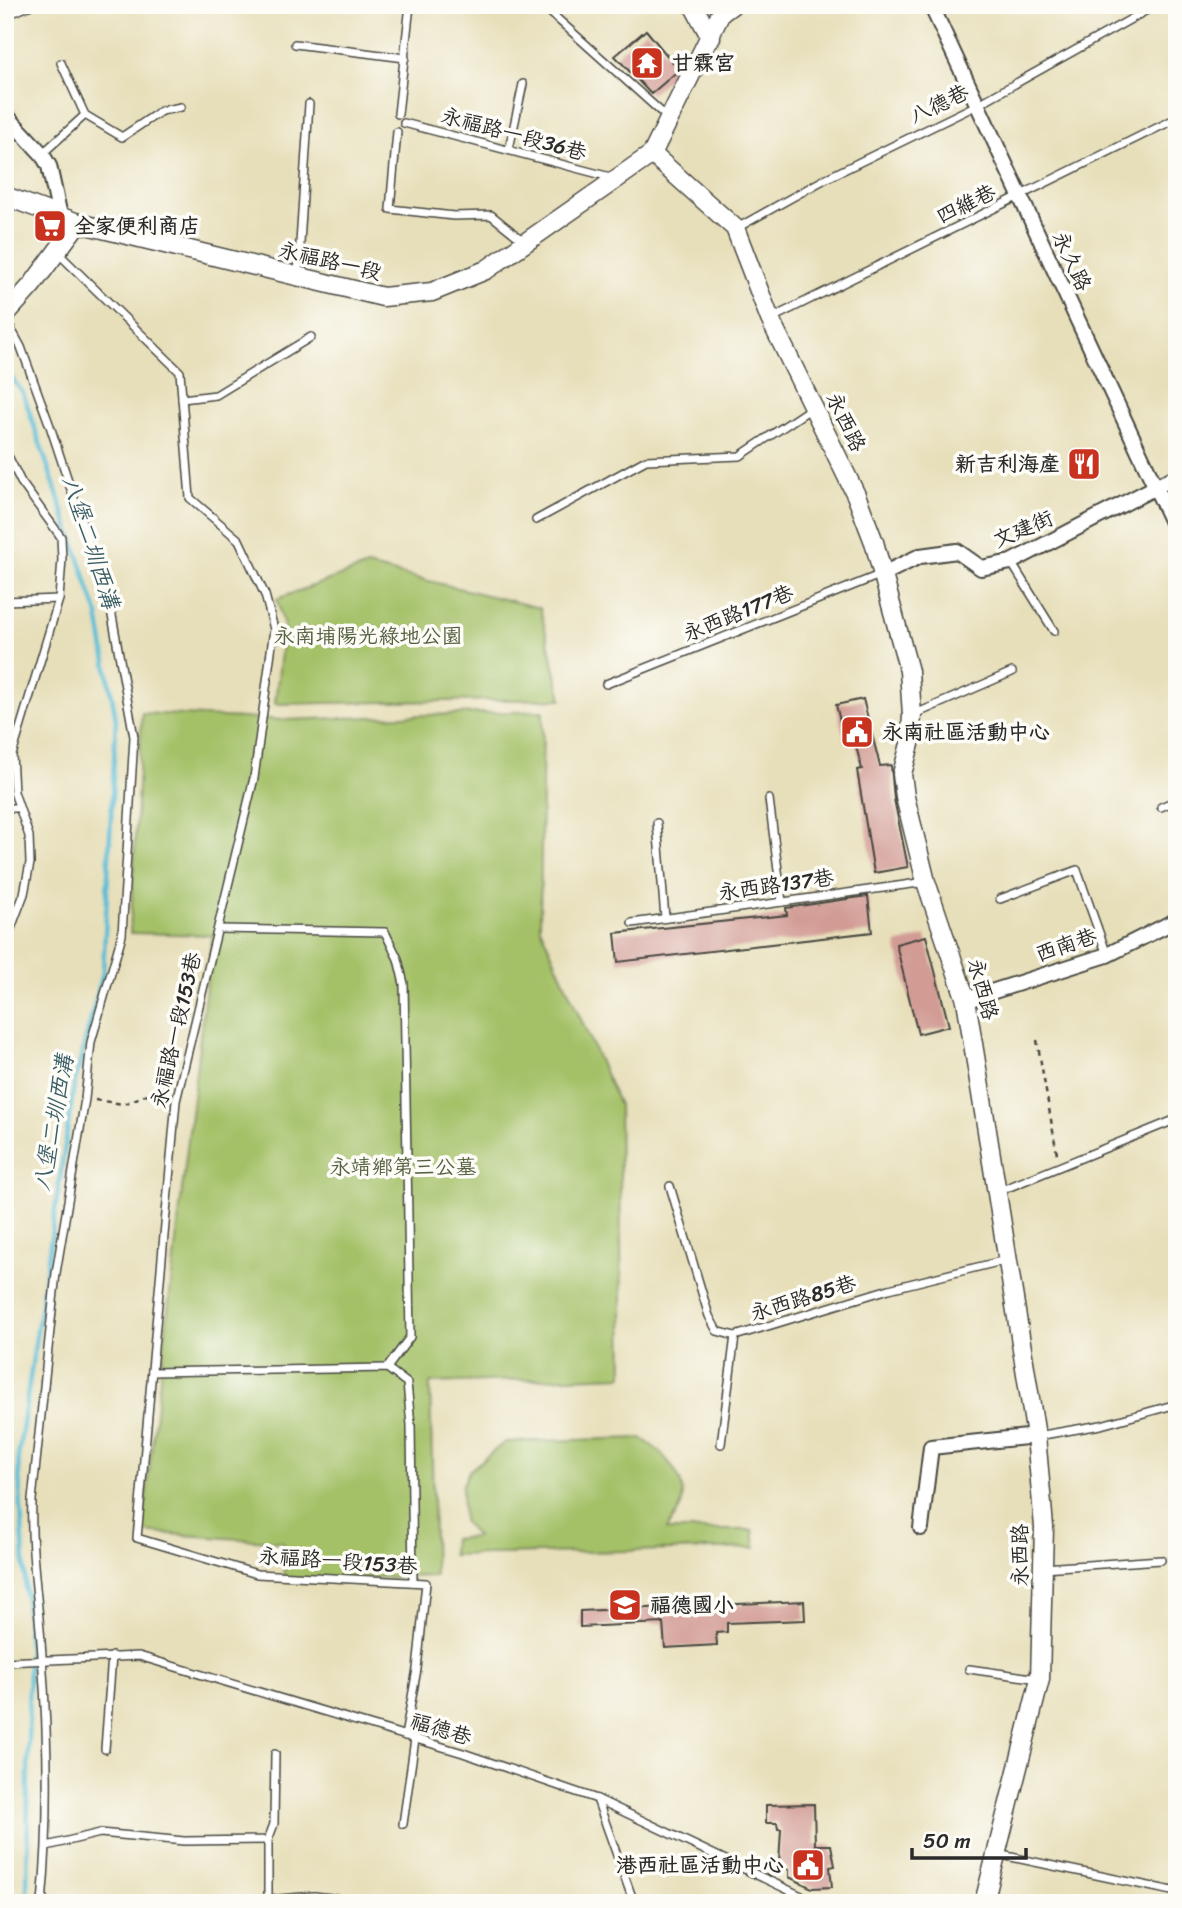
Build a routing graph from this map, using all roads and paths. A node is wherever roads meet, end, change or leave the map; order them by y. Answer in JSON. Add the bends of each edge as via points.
{"nodes":[{"id":1,"x":31,"y":5,"type":"edge"},
{"id":2,"x":410,"y":5,"type":"edge"},
{"id":3,"x":542,"y":5,"type":"edge"},
{"id":4,"x":693,"y":5,"type":"edge"},
{"id":5,"x":732,"y":5,"type":"edge"},
{"id":6,"x":931,"y":5,"type":"edge"},
{"id":7,"x":1156,"y":5,"type":"edge"},
{"id":8,"x":5,"y":16,"type":"edge"},
{"id":9,"x":711,"y":38,"type":"junction"},
{"id":10,"x":295,"y":44,"type":"dead end"},
{"id":11,"x":405,"y":58,"type":"junction"},
{"id":12,"x":61,"y":63,"type":"dead end"},
{"id":13,"x":523,"y":84,"type":"dead end"},
{"id":14,"x":309,"y":104,"type":"dead end"},
{"id":15,"x":977,"y":106,"type":"junction"},
{"id":16,"x":181,"y":107,"type":"dead end"},
{"id":17,"x":5,"y":114,"type":"edge"},
{"id":18,"x":398,"y":114,"type":"dead end"},
{"id":19,"x":85,"y":116,"type":"junction"},
{"id":20,"x":1177,"y":118,"type":"edge"},
{"id":21,"x":671,"y":121,"type":"junction"},
{"id":22,"x":404,"y":123,"type":"dead end"},
{"id":23,"x":397,"y":132,"type":"dead end"},
{"id":24,"x":509,"y":149,"type":"junction"},
{"id":25,"x":42,"y":153,"type":"junction"},
{"id":26,"x":652,"y":154,"type":"junction"},
{"id":27,"x":614,"y":178,"type":"junction"},
{"id":28,"x":5,"y":196,"type":"edge"},
{"id":29,"x":1018,"y":198,"type":"junction"},
{"id":30,"x":60,"y":216,"type":"junction"},
{"id":31,"x":78,"y":223,"type":"junction"},
{"id":32,"x":735,"y":228,"type":"junction"},
{"id":33,"x":527,"y":243,"type":"junction"},
{"id":34,"x":57,"y":252,"type":"junction"},
{"id":35,"x":298,"y":278,"type":"junction"},
{"id":36,"x":5,"y":316,"type":"edge"},
{"id":37,"x":770,"y":319,"type":"junction"},
{"id":38,"x":311,"y":337,"type":"dead end"},
{"id":39,"x":182,"y":400,"type":"junction"},
{"id":40,"x":814,"y":407,"type":"junction"},
{"id":41,"x":5,"y":450,"type":"edge"},
{"id":42,"x":1177,"y":477,"type":"edge"},
{"id":43,"x":1156,"y":488,"type":"junction"},
{"id":44,"x":536,"y":520,"type":"dead end"},
{"id":45,"x":1177,"y":533,"type":"edge"},
{"id":46,"x":1011,"y":562,"type":"junction"},
{"id":47,"x":883,"y":574,"type":"junction"},
{"id":48,"x":59,"y":599,"type":"junction"},
{"id":49,"x":5,"y":601,"type":"edge"},
{"id":50,"x":1054,"y":631,"type":"dead end"},
{"id":51,"x":1012,"y":672,"type":"dead end"},
{"id":52,"x":606,"y":684,"type":"dead end"},
{"id":53,"x":912,"y":715,"type":"junction"},
{"id":54,"x":769,"y":799,"type":"dead end"},
{"id":55,"x":1177,"y":800,"type":"edge"},
{"id":56,"x":5,"y":807,"type":"edge"},
{"id":57,"x":1161,"y":807,"type":"dead end"},
{"id":58,"x":18,"y":808,"type":"junction"},
{"id":59,"x":657,"y":824,"type":"dead end"},
{"id":60,"x":926,"y":882,"type":"junction"},
{"id":61,"x":1000,"y":900,"type":"dead end"},
{"id":62,"x":782,"y":902,"type":"junction"},
{"id":63,"x":665,"y":918,"type":"junction"},
{"id":64,"x":1177,"y":919,"type":"edge"},
{"id":65,"x":632,"y":923,"type":"dead end"},
{"id":66,"x":218,"y":929,"type":"junction"},
{"id":67,"x":5,"y":944,"type":"edge"},
{"id":68,"x":1107,"y":955,"type":"junction"},
{"id":69,"x":966,"y":1000,"type":"junction"},
{"id":70,"x":1037,"y":1040,"type":"dead end"},
{"id":71,"x":181,"y":1080,"type":"junction"},
{"id":72,"x":85,"y":1099,"type":"junction"},
{"id":73,"x":1177,"y":1119,"type":"edge"},
{"id":74,"x":1059,"y":1167,"type":"junction"},
{"id":75,"x":670,"y":1186,"type":"dead end"},
{"id":76,"x":996,"y":1192,"type":"junction"},
{"id":77,"x":1006,"y":1260,"type":"junction"},
{"id":78,"x":735,"y":1336,"type":"junction"},
{"id":79,"x":387,"y":1368,"type":"junction"},
{"id":80,"x":152,"y":1372,"type":"junction"},
{"id":81,"x":1177,"y":1404,"type":"edge"},
{"id":82,"x":1036,"y":1436,"type":"junction"},
{"id":83,"x":721,"y":1444,"type":"dead end"},
{"id":84,"x":921,"y":1528,"type":"dead end"},
{"id":85,"x":1161,"y":1560,"type":"dead end"},
{"id":86,"x":1043,"y":1568,"type":"junction"},
{"id":87,"x":413,"y":1582,"type":"junction"},
{"id":88,"x":113,"y":1656,"type":"junction"},
{"id":89,"x":39,"y":1660,"type":"junction"},
{"id":90,"x":5,"y":1662,"type":"edge"},
{"id":91,"x":969,"y":1669,"type":"dead end"},
{"id":92,"x":1040,"y":1679,"type":"junction"},
{"id":93,"x":405,"y":1736,"type":"junction"},
{"id":94,"x":415,"y":1739,"type":"junction"},
{"id":95,"x":106,"y":1749,"type":"dead end"},
{"id":96,"x":275,"y":1754,"type":"dead end"},
{"id":97,"x":597,"y":1800,"type":"junction"},
{"id":98,"x":403,"y":1824,"type":"dead end"},
{"id":99,"x":268,"y":1840,"type":"junction"},
{"id":100,"x":47,"y":1846,"type":"junction"},
{"id":101,"x":996,"y":1854,"type":"junction"},
{"id":102,"x":1177,"y":1892,"type":"edge"},
{"id":103,"x":268,"y":1901,"type":"edge"},
{"id":104,"x":42,"y":1903,"type":"edge"},
{"id":105,"x":373,"y":1903,"type":"edge"},
{"id":106,"x":634,"y":1903,"type":"edge"},
{"id":107,"x":816,"y":1903,"type":"edge"},
{"id":108,"x":984,"y":1903,"type":"edge"}],
"edges":[{"from":1,"to":8,"type":"lane"},
{"from":2,"to":11,"type":"lane"},
{"from":3,"to":21,"type":"lane"},
{"from":4,"to":9,"type":"street"},
{"from":5,"to":9,"type":"street","name":"永福路一段","via":[[721,13]]},
{"from":6,"to":15,"type":"street","name":"永久路"},
{"from":7,"to":15,"type":"lane","name":"八德巷"},
{"from":9,"to":21,"type":"street","name":"永福路一段"},
{"from":10,"to":11,"type":"lane"},
{"from":11,"to":18,"type":"lane"},
{"from":12,"to":19,"type":"lane"},
{"from":13,"to":24,"type":"lane"},
{"from":14,"to":35,"type":"lane"},
{"from":15,"to":29,"type":"street","name":"永久路"},
{"from":15,"to":32,"type":"lane","name":"八德巷"},
{"from":16,"to":19,"type":"lane","via":[[161,111],[122,137]]},
{"from":17,"to":25,"type":"street"},
{"from":19,"to":25,"type":"lane"},
{"from":20,"to":29,"type":"lane","name":"四維巷"},
{"from":21,"to":26,"type":"street","name":"永福路一段"},
{"from":22,"to":24,"type":"lane","name":"永福路一段36巷"},
{"from":23,"to":33,"type":"lane","via":[[390,209],[491,215]]},
{"from":24,"to":27,"type":"lane","name":"永福路一段36巷"},
{"from":25,"to":30,"type":"street"},
{"from":26,"to":27,"type":"street","name":"永福路一段"},
{"from":26,"to":32,"type":"street","name":"永西路"},
{"from":27,"to":33,"type":"street","name":"永福路一段"},
{"from":28,"to":30,"type":"street","name":"永福路一段"},
{"from":29,"to":37,"type":"lane","name":"四維巷"},
{"from":29,"to":43,"type":"street","name":"永久路"},
{"from":30,"to":31,"type":"street","name":"永福路一段"},
{"from":31,"to":34,"type":"street"},
{"from":31,"to":35,"type":"street","name":"永福路一段"},
{"from":32,"to":37,"type":"street","name":"永西路"},
{"from":33,"to":35,"type":"street","name":"永福路一段","via":[[486,270],[432,292],[383,297]]},
{"from":34,"to":36,"type":"street"},
{"from":34,"to":39,"type":"lane","name":"永福路一段153巷","via":[[180,372]]},
{"from":36,"to":72,"type":"lane","via":[[50,426],[111,611],[134,737],[122,935],[91,1042]]},
{"from":37,"to":40,"type":"street","name":"永西路"},
{"from":38,"to":39,"type":"lane","via":[[216,395]]},
{"from":39,"to":66,"type":"lane","name":"永福路一段153巷","via":[[190,498],[239,540],[265,595],[274,629],[254,778]]},
{"from":40,"to":44,"type":"lane","via":[[740,456],[646,460]]},
{"from":40,"to":47,"type":"street","name":"永西路","via":[[856,495]]},
{"from":41,"to":48,"type":"lane","via":[[21,482],[61,537]]},
{"from":42,"to":43,"type":"street","name":"文建街"},
{"from":43,"to":45,"type":"street","name":"永久路"},
{"from":43,"to":46,"type":"street","name":"文建街"},
{"from":46,"to":47,"type":"street","name":"文建街","via":[[981,568],[957,551],[920,556]]},
{"from":46,"to":50,"type":"lane"},
{"from":47,"to":52,"type":"lane","name":"永西路177巷"},
{"from":47,"to":53,"type":"street","name":"永西路","via":[[909,671]]},
{"from":48,"to":49,"type":"lane"},
{"from":48,"to":58,"type":"lane","via":[[12,755]]},
{"from":51,"to":53,"type":"lane"},
{"from":53,"to":60,"type":"street","name":"永西路","via":[[902,774]]},
{"from":54,"to":62,"type":"lane"},
{"from":55,"to":57,"type":"lane"},
{"from":56,"to":58,"type":"lane"},
{"from":58,"to":67,"type":"lane","via":[[29,836],[30,863]]},
{"from":59,"to":63,"type":"lane"},
{"from":60,"to":62,"type":"lane","name":"永西路137巷"},
{"from":60,"to":69,"type":"street","name":"永西路"},
{"from":61,"to":68,"type":"lane","via":[[1077,870]]},
{"from":62,"to":63,"type":"lane","name":"永西路137巷"},
{"from":63,"to":65,"type":"lane","name":"永西路137巷"},
{"from":64,"to":68,"type":"street","name":"西南巷"},
{"from":66,"to":71,"type":"lane","name":"永福路一段153巷"},
{"from":66,"to":79,"type":"lane","via":[[385,932],[398,959],[404,984],[410,1337]]},
{"from":68,"to":69,"type":"street","name":"西南巷"},
{"from":69,"to":76,"type":"street","name":"永西路"},
{"from":70,"to":74,"type":"path"},
{"from":71,"to":72,"type":"path","via":[[124,1104]]},
{"from":71,"to":80,"type":"lane","name":"永福路一段153巷"},
{"from":72,"to":89,"type":"lane","via":[[56,1273],[32,1500]]},
{"from":73,"to":74,"type":"lane"},
{"from":74,"to":76,"type":"lane"},
{"from":75,"to":78,"type":"lane","name":"永西路85巷","via":[[709,1316],[717,1331]]},
{"from":76,"to":77,"type":"street","name":"永西路"},
{"from":77,"to":78,"type":"lane","name":"永西路85巷"},
{"from":77,"to":82,"type":"street","name":"永西路"},
{"from":78,"to":83,"type":"lane"},
{"from":79,"to":80,"type":"lane"},
{"from":79,"to":87,"type":"lane","via":[[407,1383]]},
{"from":80,"to":87,"type":"lane","name":"永福路一段153巷","via":[[138,1538],[257,1574]]},
{"from":81,"to":82,"type":"lane","via":[[1101,1425]]},
{"from":82,"to":84,"type":"street","via":[[931,1447]]},
{"from":82,"to":86,"type":"street","name":"永西路"},
{"from":85,"to":86,"type":"lane"},
{"from":86,"to":92,"type":"street","name":"永西路"},
{"from":87,"to":93,"type":"lane","name":"永福路一段153巷","via":[[426,1583]]},
{"from":88,"to":89,"type":"lane","name":"福德巷"},
{"from":88,"to":93,"type":"lane","name":"福德巷","via":[[139,1656]]},
{"from":88,"to":95,"type":"lane"},
{"from":89,"to":90,"type":"lane","name":"福德巷"},
{"from":89,"to":100,"type":"lane"},
{"from":91,"to":92,"type":"lane"},
{"from":92,"to":101,"type":"street","name":"永西路"},
{"from":93,"to":94,"type":"lane","name":"福德巷"},
{"from":94,"to":97,"type":"lane","name":"福德巷"},
{"from":94,"to":98,"type":"lane"},
{"from":96,"to":99,"type":"lane","via":[[274,1824]]},
{"from":97,"to":106,"type":"lane"},
{"from":97,"to":107,"type":"lane","name":"福德巷"},
{"from":99,"to":100,"type":"lane","via":[[184,1841],[100,1833]]},
{"from":99,"to":103,"type":"lane"},
{"from":100,"to":104,"type":"lane"},
{"from":101,"to":102,"type":"lane"},
{"from":101,"to":108,"type":"street","name":"永西路"},
{"from":103,"to":105,"type":"lane","via":[[314,1896]]}]}
